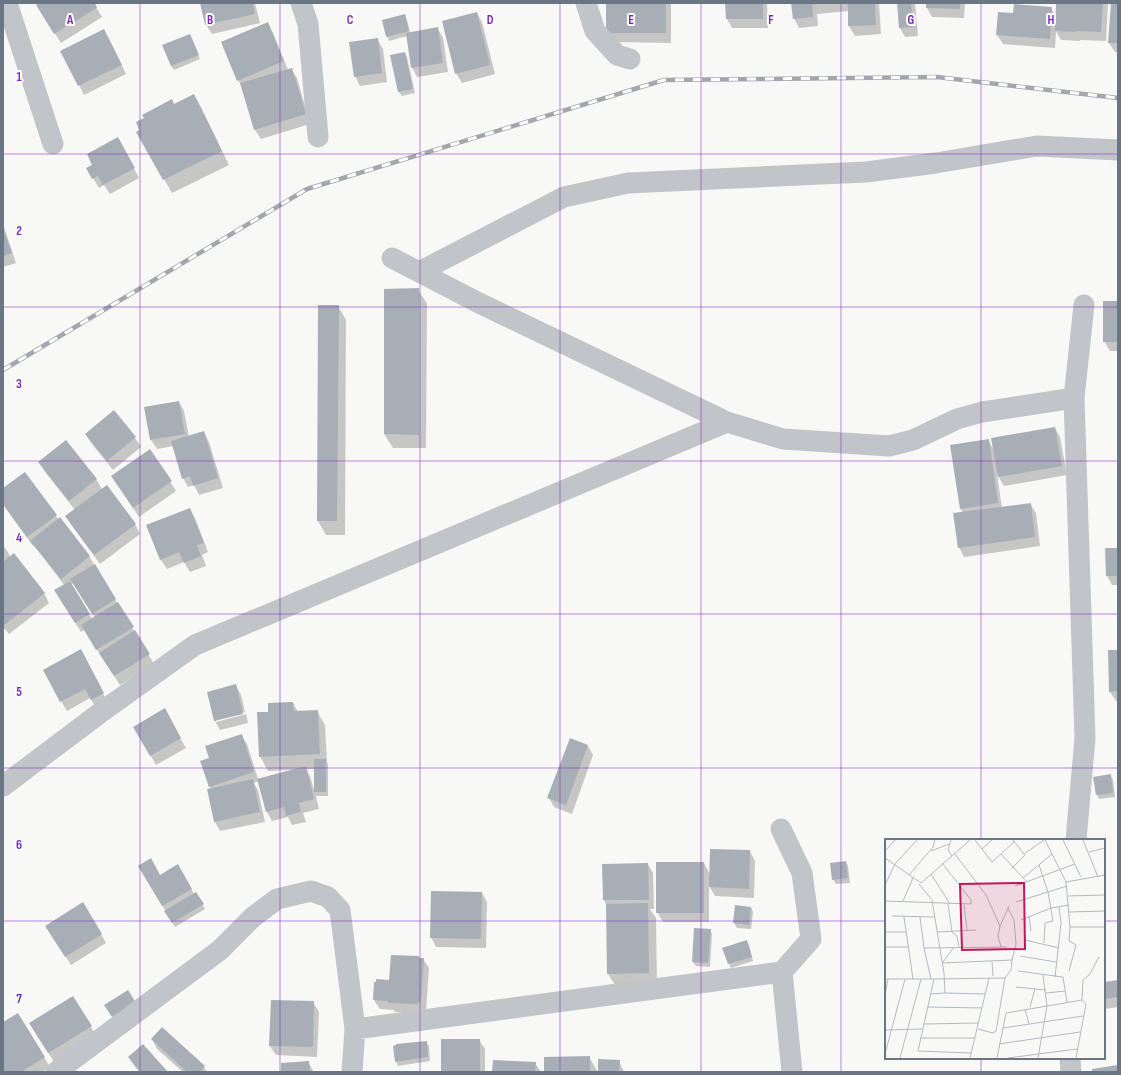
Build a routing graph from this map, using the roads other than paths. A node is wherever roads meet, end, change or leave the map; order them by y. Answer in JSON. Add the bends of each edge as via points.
{"nodes":[{"id":1,"x":7,"y":3,"type":"edge"},
{"id":2,"x":300,"y":3,"type":"edge"},
{"id":3,"x":586,"y":3,"type":"edge"},
{"id":4,"x":630,"y":59,"type":"dead end"},
{"id":5,"x":318,"y":137,"type":"dead end"},
{"id":6,"x":53,"y":144,"type":"dead end"},
{"id":7,"x":1118,"y":150,"type":"edge"},
{"id":8,"x":392,"y":258,"type":"dead end"},
{"id":9,"x":419,"y":272,"type":"junction"},
{"id":10,"x":1084,"y":305,"type":"dead end"},
{"id":11,"x":1074,"y":398,"type":"junction"},
{"id":12,"x":727,"y":422,"type":"junction"},
{"id":13,"x":3,"y":786,"type":"edge"},
{"id":14,"x":781,"y":829,"type":"dead end"},
{"id":15,"x":1076,"y":839,"type":"edge"},
{"id":16,"x":782,"y":972,"type":"junction"},
{"id":17,"x":355,"y":1029,"type":"junction"},
{"id":18,"x":1070,"y":1059,"type":"edge"},
{"id":19,"x":56,"y":1072,"type":"edge"},
{"id":20,"x":352,"y":1072,"type":"edge"},
{"id":21,"x":792,"y":1072,"type":"edge"},
{"id":22,"x":1071,"y":1072,"type":"edge"}],
"edges":[{"from":1,"to":6,"type":"street"},
{"from":2,"to":5,"type":"street","via":[[308,24]]},
{"from":3,"to":4,"type":"street","via":[[595,31],[616,55]]},
{"from":7,"to":9,"type":"street","via":[[1037,146],[866,172],[628,183],[564,197]]},
{"from":8,"to":9,"type":"street"},
{"from":9,"to":12,"type":"street"},
{"from":10,"to":11,"type":"street"},
{"from":11,"to":12,"type":"street","via":[[982,412],[957,419],[913,440],[889,446],[783,439]]},
{"from":11,"to":15,"type":"street","via":[[1085,738]]},
{"from":12,"to":13,"type":"street","via":[[195,645]]},
{"from":14,"to":16,"type":"street","via":[[802,873],[811,939]]},
{"from":16,"to":17,"type":"street"},
{"from":16,"to":21,"type":"street"},
{"from":17,"to":19,"type":"street","via":[[340,910],[328,897],[311,891],[277,899],[253,917],[220,950]]},
{"from":17,"to":20,"type":"street"},
{"from":18,"to":22,"type":"street"}]}
